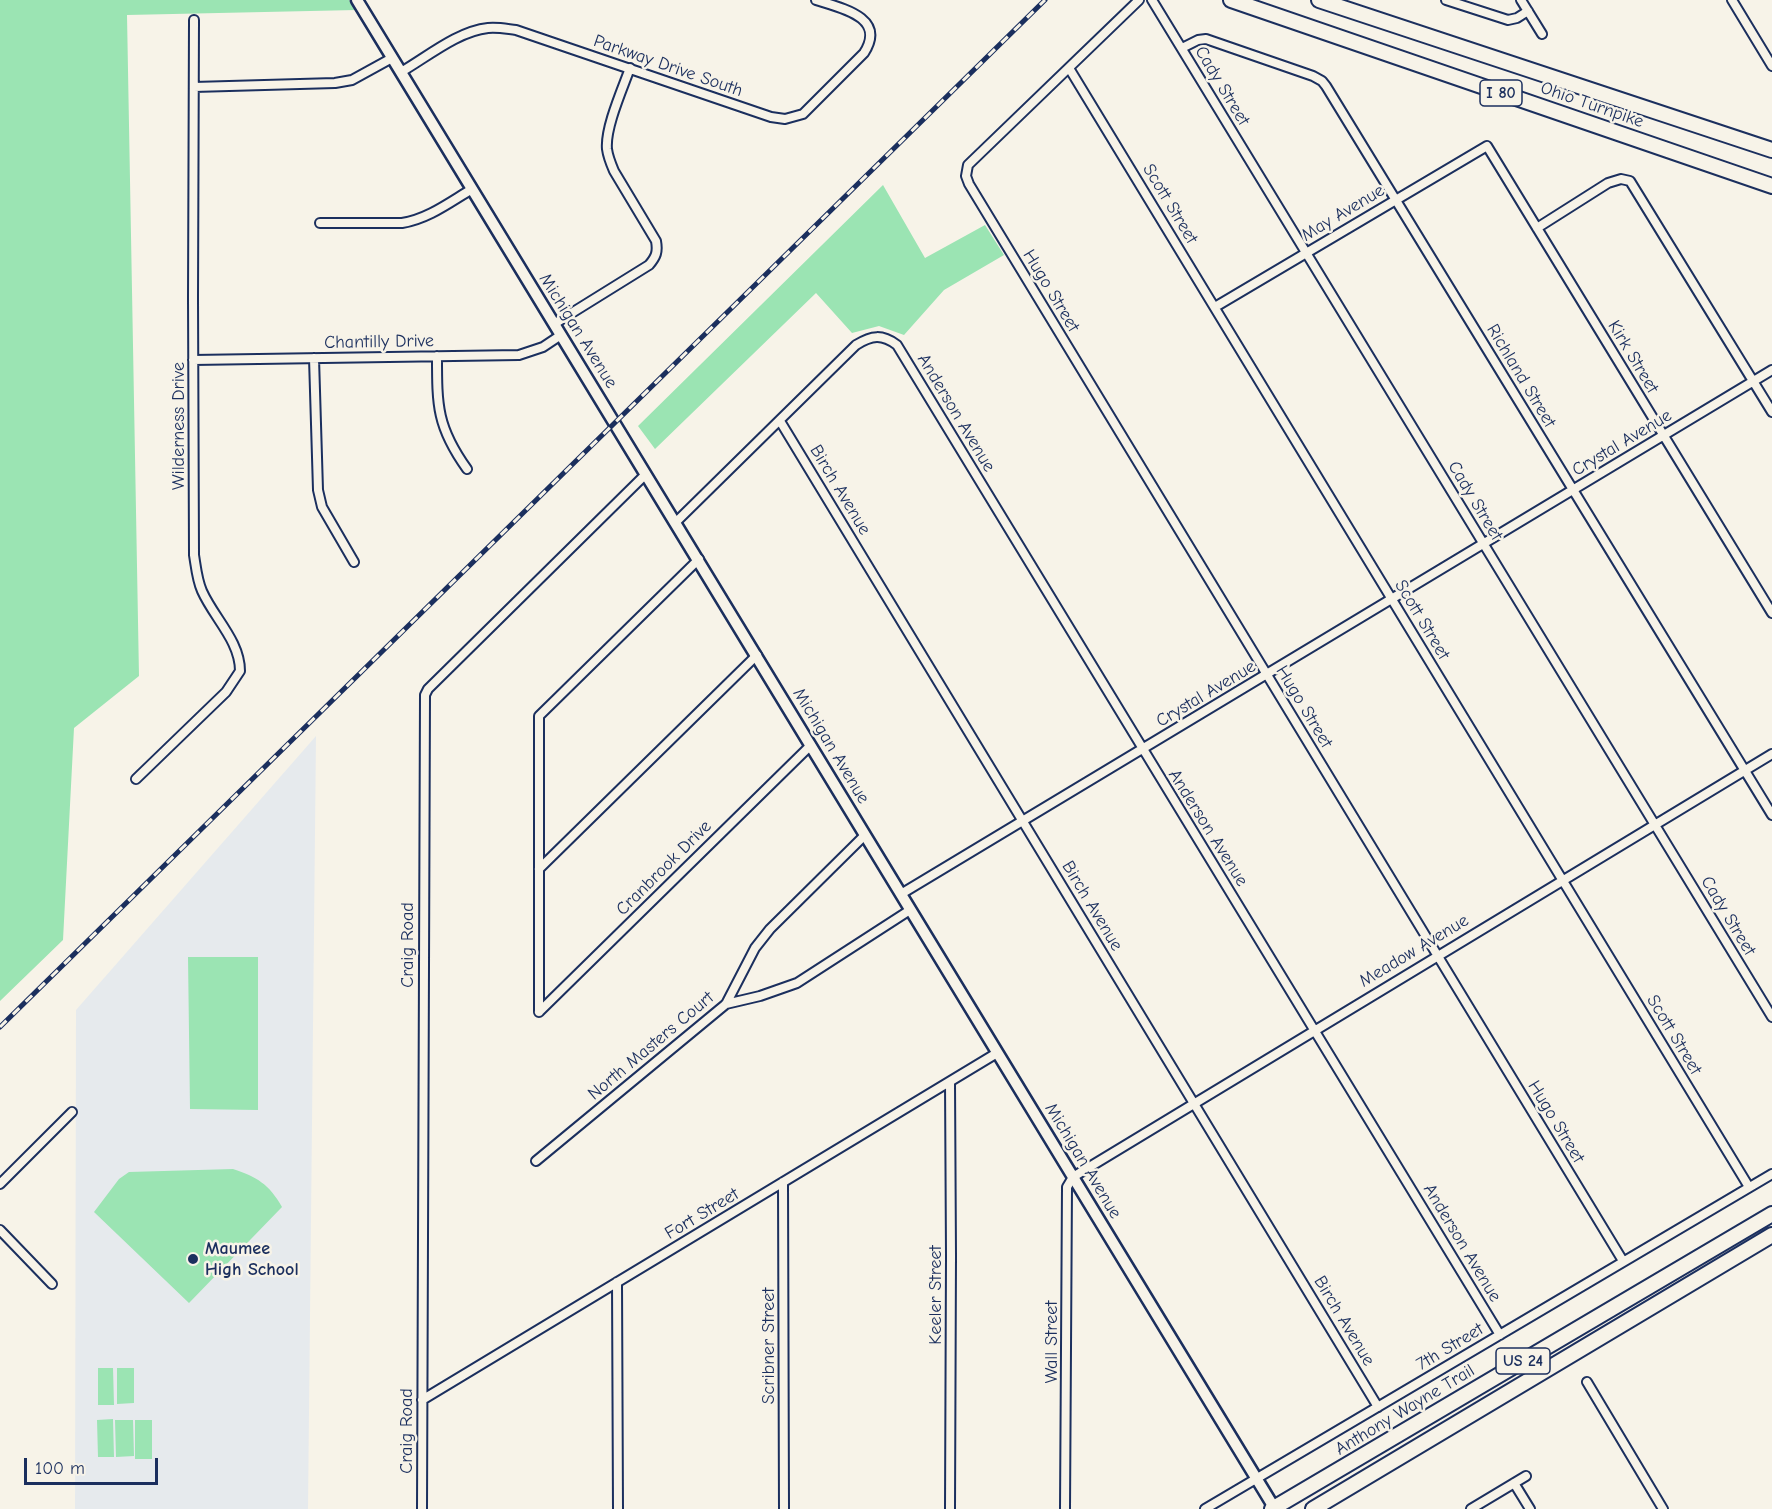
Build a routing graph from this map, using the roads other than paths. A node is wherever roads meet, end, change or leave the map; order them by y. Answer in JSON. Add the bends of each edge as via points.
{"nodes":[{"id":1,"x":357,"y":0,"type":"edge"},
{"id":2,"x":816,"y":0,"type":"edge"},
{"id":3,"x":1138,"y":0,"type":"edge"},
{"id":4,"x":1152,"y":0,"type":"edge"},
{"id":5,"x":1231,"y":0,"type":"edge"},
{"id":6,"x":1319,"y":0,"type":"edge"},
{"id":7,"x":1446,"y":0,"type":"edge"},
{"id":8,"x":1521,"y":0,"type":"edge"},
{"id":9,"x":1732,"y":0,"type":"edge"},
{"id":10,"x":1528,"y":11,"type":"junction"},
{"id":11,"x":194,"y":20,"type":"dead end"},
{"id":12,"x":1542,"y":34,"type":"dead end"},
{"id":13,"x":1182,"y":48,"type":"junction"},
{"id":14,"x":392,"y":58,"type":"junction"},
{"id":15,"x":1772,"y":66,"type":"edge"},
{"id":16,"x":630,"y":68,"type":"junction"},
{"id":17,"x":1069,"y":68,"type":"junction"},
{"id":18,"x":401,"y":72,"type":"junction"},
{"id":19,"x":194,"y":87,"type":"junction"},
{"id":20,"x":1487,"y":146,"type":"joint"},
{"id":21,"x":1772,"y":150,"type":"edge"},
{"id":22,"x":1772,"y":186,"type":"edge"},
{"id":23,"x":472,"y":189,"type":"junction"},
{"id":24,"x":1396,"y":199,"type":"junction"},
{"id":25,"x":320,"y":224,"type":"dead end"},
{"id":26,"x":1537,"y":228,"type":"junction"},
{"id":27,"x":1306,"y":253,"type":"junction"},
{"id":28,"x":1215,"y":307,"type":"junction"},
{"id":29,"x":554,"y":324,"type":"junction"},
{"id":30,"x":561,"y":335,"type":"junction"},
{"id":31,"x":436,"y":356,"type":"junction"},
{"id":32,"x":314,"y":358,"type":"junction"},
{"id":33,"x":193,"y":360,"type":"junction"},
{"id":34,"x":1772,"y":370,"type":"edge"},
{"id":35,"x":1753,"y":381,"type":"junction"},
{"id":36,"x":1772,"y":412,"type":"edge"},
{"id":37,"x":780,"y":421,"type":"junction"},
{"id":38,"x":1663,"y":436,"type":"junction"},
{"id":39,"x":467,"y":469,"type":"dead end"},
{"id":40,"x":646,"y":474,"type":"junction"},
{"id":41,"x":1573,"y":490,"type":"junction"},
{"id":42,"x":676,"y":522,"type":"junction"},
{"id":43,"x":1484,"y":544,"type":"junction"},
{"id":44,"x":699,"y":559,"type":"junction"},
{"id":45,"x":354,"y":562,"type":"dead end"},
{"id":46,"x":1392,"y":599,"type":"junction"},
{"id":47,"x":1772,"y":613,"type":"edge"},
{"id":48,"x":757,"y":655,"type":"junction"},
{"id":49,"x":1267,"y":675,"type":"junction"},
{"id":50,"x":811,"y":745,"type":"junction"},
{"id":51,"x":1142,"y":749,"type":"junction"},
{"id":52,"x":1772,"y":754,"type":"edge"},
{"id":53,"x":1744,"y":770,"type":"junction"},
{"id":54,"x":136,"y":779,"type":"dead end"},
{"id":55,"x":1772,"y":815,"type":"edge"},
{"id":56,"x":1023,"y":821,"type":"junction"},
{"id":57,"x":1654,"y":824,"type":"junction"},
{"id":58,"x":865,"y":835,"type":"junction"},
{"id":59,"x":539,"y":869,"type":"junction"},
{"id":60,"x":1562,"y":879,"type":"junction"},
{"id":61,"x":901,"y":894,"type":"junction"},
{"id":62,"x":910,"y":910,"type":"junction"},
{"id":63,"x":1437,"y":955,"type":"junction"},
{"id":64,"x":726,"y":1004,"type":"junction"},
{"id":65,"x":1772,"y":1017,"type":"edge"},
{"id":66,"x":1315,"y":1029,"type":"junction"},
{"id":67,"x":997,"y":1053,"type":"junction"},
{"id":68,"x":950,"y":1082,"type":"junction"},
{"id":69,"x":1193,"y":1103,"type":"junction"},
{"id":70,"x":72,"y":1112,"type":"dead end"},
{"id":71,"x":536,"y":1161,"type":"dead end"},
{"id":72,"x":1772,"y":1173,"type":"edge"},
{"id":73,"x":1073,"y":1177,"type":"junction"},
{"id":74,"x":783,"y":1182,"type":"junction"},
{"id":75,"x":0,"y":1184,"type":"edge"},
{"id":76,"x":1749,"y":1187,"type":"junction"},
{"id":77,"x":1772,"y":1214,"type":"edge"},
{"id":78,"x":0,"y":1230,"type":"edge"},
{"id":79,"x":1772,"y":1235,"type":"edge"},
{"id":80,"x":1623,"y":1261,"type":"junction"},
{"id":81,"x":617,"y":1282,"type":"junction"},
{"id":82,"x":52,"y":1284,"type":"dead end"},
{"id":83,"x":1500,"y":1335,"type":"junction"},
{"id":84,"x":1587,"y":1382,"type":"dead end"},
{"id":85,"x":422,"y":1400,"type":"junction"},
{"id":86,"x":1378,"y":1407,"type":"junction"},
{"id":87,"x":1526,"y":1476,"type":"dead end"},
{"id":88,"x":1257,"y":1478,"type":"junction"},
{"id":89,"x":1514,"y":1483,"type":"junction"},
{"id":90,"x":422,"y":1509,"type":"edge"},
{"id":91,"x":618,"y":1509,"type":"edge"},
{"id":92,"x":784,"y":1509,"type":"edge"},
{"id":93,"x":950,"y":1509,"type":"edge"},
{"id":94,"x":1065,"y":1509,"type":"edge"},
{"id":95,"x":1205,"y":1509,"type":"edge"},
{"id":96,"x":1274,"y":1509,"type":"edge"},
{"id":97,"x":1313,"y":1509,"type":"edge"},
{"id":98,"x":1471,"y":1509,"type":"edge"},
{"id":99,"x":1530,"y":1509,"type":"edge"},
{"id":100,"x":1663,"y":1509,"type":"edge"}],
"edges":[{"from":1,"to":14,"type":"street","name":"Michigan Avenue"},
{"from":2,"to":16,"type":"street","name":"Parkway Drive South","via":[[854,13],[866,22],[869,45],[803,114],[794,118],[771,117]]},
{"from":3,"to":17,"type":"street"},
{"from":4,"to":13,"type":"street","name":"Cady Street"},
{"from":5,"to":22,"type":"highway","name":"Ohio Turnpike","number":"I 80"},
{"from":6,"to":21,"type":"highway","name":"Ohio Turnpike","number":"I 80"},
{"from":7,"to":10,"type":"street","via":[[1508,20]]},
{"from":8,"to":10,"type":"street"},
{"from":9,"to":15,"type":"street"},
{"from":10,"to":12,"type":"street"},
{"from":11,"to":19,"type":"street","name":"Wilderness Drive"},
{"from":13,"to":24,"type":"street","name":"Richland Street","via":[[1206,39],[1322,81]]},
{"from":13,"to":27,"type":"street","name":"Cady Street"},
{"from":14,"to":18,"type":"street","name":"Michigan Avenue"},
{"from":14,"to":19,"type":"street","via":[[352,80],[335,83]]},
{"from":16,"to":18,"type":"street","name":"Parkway Drive South","via":[[516,30],[489,28],[456,39]]},
{"from":16,"to":29,"type":"street","via":[[607,148],[614,171],[656,241],[656,258]]},
{"from":17,"to":28,"type":"street","name":"Scott Street"},
{"from":17,"to":49,"type":"street","name":"Hugo Street","via":[[968,165],[966,176]]},
{"from":18,"to":23,"type":"street","name":"Michigan Avenue"},
{"from":19,"to":33,"type":"street","name":"Wilderness Drive"},
{"from":20,"to":24,"type":"street","name":"May Avenue"},
{"from":20,"to":26,"type":"street","name":"Kirk Street"},
{"from":23,"to":25,"type":"street","via":[[412,221]]},
{"from":23,"to":29,"type":"street","name":"Michigan Avenue"},
{"from":24,"to":27,"type":"street","name":"May Avenue"},
{"from":24,"to":41,"type":"street","name":"Richland Street"},
{"from":26,"to":35,"type":"street","via":[[1608,183],[1630,181]]},
{"from":26,"to":38,"type":"street","name":"Kirk Street"},
{"from":27,"to":28,"type":"street","name":"May Avenue"},
{"from":27,"to":43,"type":"street","name":"Cady Street"},
{"from":28,"to":46,"type":"street","name":"Scott Street"},
{"from":29,"to":30,"type":"street","name":"Michigan Avenue"},
{"from":30,"to":31,"type":"street","name":"Chantilly Drive","via":[[519,355]]},
{"from":30,"to":40,"type":"street","name":"Michigan Avenue"},
{"from":31,"to":32,"type":"street","name":"Chantilly Drive"},
{"from":31,"to":39,"type":"street","via":[[439,413],[455,452]]},
{"from":32,"to":33,"type":"street","name":"Chantilly Drive"},
{"from":32,"to":45,"type":"street","via":[[318,490],[322,507]]},
{"from":33,"to":54,"type":"street","name":"Wilderness Drive","via":[[196,573],[237,653],[240,671],[226,692]]},
{"from":34,"to":35,"type":"street","name":"Crystal Avenue"},
{"from":35,"to":36,"type":"street"},
{"from":35,"to":38,"type":"street","name":"Crystal Avenue"},
{"from":37,"to":42,"type":"street"},
{"from":37,"to":51,"type":"street","name":"Anderson Avenue","via":[[856,345],[877,337],[897,345]]},
{"from":37,"to":56,"type":"street","name":"Birch Avenue"},
{"from":38,"to":41,"type":"street","name":"Crystal Avenue"},
{"from":38,"to":47,"type":"street","name":"Kirk Street"},
{"from":40,"to":42,"type":"street","name":"Michigan Avenue"},
{"from":40,"to":85,"type":"street","name":"Craig Road","via":[[424,695]]},
{"from":41,"to":43,"type":"street","name":"Crystal Avenue"},
{"from":41,"to":53,"type":"street","name":"Richland Street"},
{"from":42,"to":44,"type":"street","name":"Michigan Avenue"},
{"from":43,"to":46,"type":"street","name":"Crystal Avenue"},
{"from":43,"to":57,"type":"street","name":"Cady Street"},
{"from":44,"to":48,"type":"street","name":"Michigan Avenue"},
{"from":44,"to":59,"type":"street","via":[[540,716]]},
{"from":46,"to":49,"type":"street","name":"Crystal Avenue"},
{"from":46,"to":60,"type":"street","name":"Scott Street"},
{"from":48,"to":50,"type":"street","name":"Michigan Avenue"},
{"from":48,"to":59,"type":"street"},
{"from":49,"to":51,"type":"street","name":"Crystal Avenue"},
{"from":49,"to":63,"type":"street","name":"Hugo Street"},
{"from":50,"to":58,"type":"street","name":"Michigan Avenue"},
{"from":50,"to":59,"type":"street","name":"Cranbrook Drive","via":[[539,1012]]},
{"from":51,"to":56,"type":"street","name":"Crystal Avenue"},
{"from":51,"to":66,"type":"street","name":"Anderson Avenue"},
{"from":52,"to":53,"type":"street","name":"Meadow Avenue"},
{"from":53,"to":55,"type":"street","name":"Richland Street"},
{"from":53,"to":57,"type":"street","name":"Meadow Avenue"},
{"from":56,"to":61,"type":"street","name":"Crystal Avenue"},
{"from":56,"to":69,"type":"street","name":"Birch Avenue"},
{"from":57,"to":60,"type":"street","name":"Meadow Avenue"},
{"from":57,"to":65,"type":"street","name":"Cady Street"},
{"from":58,"to":61,"type":"street","name":"Michigan Avenue"},
{"from":58,"to":64,"type":"street","name":"North Masters Court","via":[[770,929],[755,948]]},
{"from":60,"to":63,"type":"street","name":"Meadow Avenue"},
{"from":60,"to":76,"type":"street","name":"Scott Street"},
{"from":61,"to":62,"type":"street","name":"Michigan Avenue"},
{"from":62,"to":64,"type":"street","via":[[797,983]]},
{"from":62,"to":67,"type":"street","name":"Michigan Avenue"},
{"from":63,"to":66,"type":"street","name":"Meadow Avenue"},
{"from":63,"to":80,"type":"street","name":"Hugo Street"},
{"from":64,"to":71,"type":"street","name":"North Masters Court"},
{"from":66,"to":69,"type":"street","name":"Meadow Avenue"},
{"from":66,"to":83,"type":"street","name":"Anderson Avenue"},
{"from":67,"to":68,"type":"street","name":"Fort Street"},
{"from":67,"to":73,"type":"street","name":"Michigan Avenue"},
{"from":68,"to":74,"type":"street","name":"Fort Street"},
{"from":68,"to":93,"type":"street","name":"Keeler Street"},
{"from":69,"to":73,"type":"street","name":"Meadow Avenue"},
{"from":69,"to":86,"type":"street","name":"Birch Avenue"},
{"from":70,"to":75,"type":"street"},
{"from":72,"to":76,"type":"street","name":"7th Street"},
{"from":73,"to":88,"type":"street","name":"Michigan Avenue"},
{"from":73,"to":94,"type":"street","name":"Wall Street","via":[[1067,1187]]},
{"from":74,"to":81,"type":"street","name":"Fort Street"},
{"from":74,"to":92,"type":"street","name":"Scribner Street"},
{"from":76,"to":80,"type":"street","name":"7th Street"},
{"from":77,"to":96,"type":"highway","name":"Anthony Wayne Trail","number":"US 24"},
{"from":78,"to":82,"type":"street"},
{"from":79,"to":97,"type":"highway","name":"Anthony Wayne Trail","number":"US 24"},
{"from":80,"to":83,"type":"street","name":"7th Street"},
{"from":81,"to":85,"type":"street","name":"Fort Street"},
{"from":81,"to":91,"type":"street"},
{"from":83,"to":86,"type":"street","name":"7th Street"},
{"from":84,"to":100,"type":"street"},
{"from":85,"to":90,"type":"street","name":"Craig Road"},
{"from":86,"to":88,"type":"street","name":"7th Street"},
{"from":87,"to":89,"type":"street"},
{"from":88,"to":95,"type":"street","name":"7th Street"},
{"from":88,"to":96,"type":"street","name":"Michigan Avenue"},
{"from":89,"to":98,"type":"street"},
{"from":89,"to":99,"type":"street"}]}
